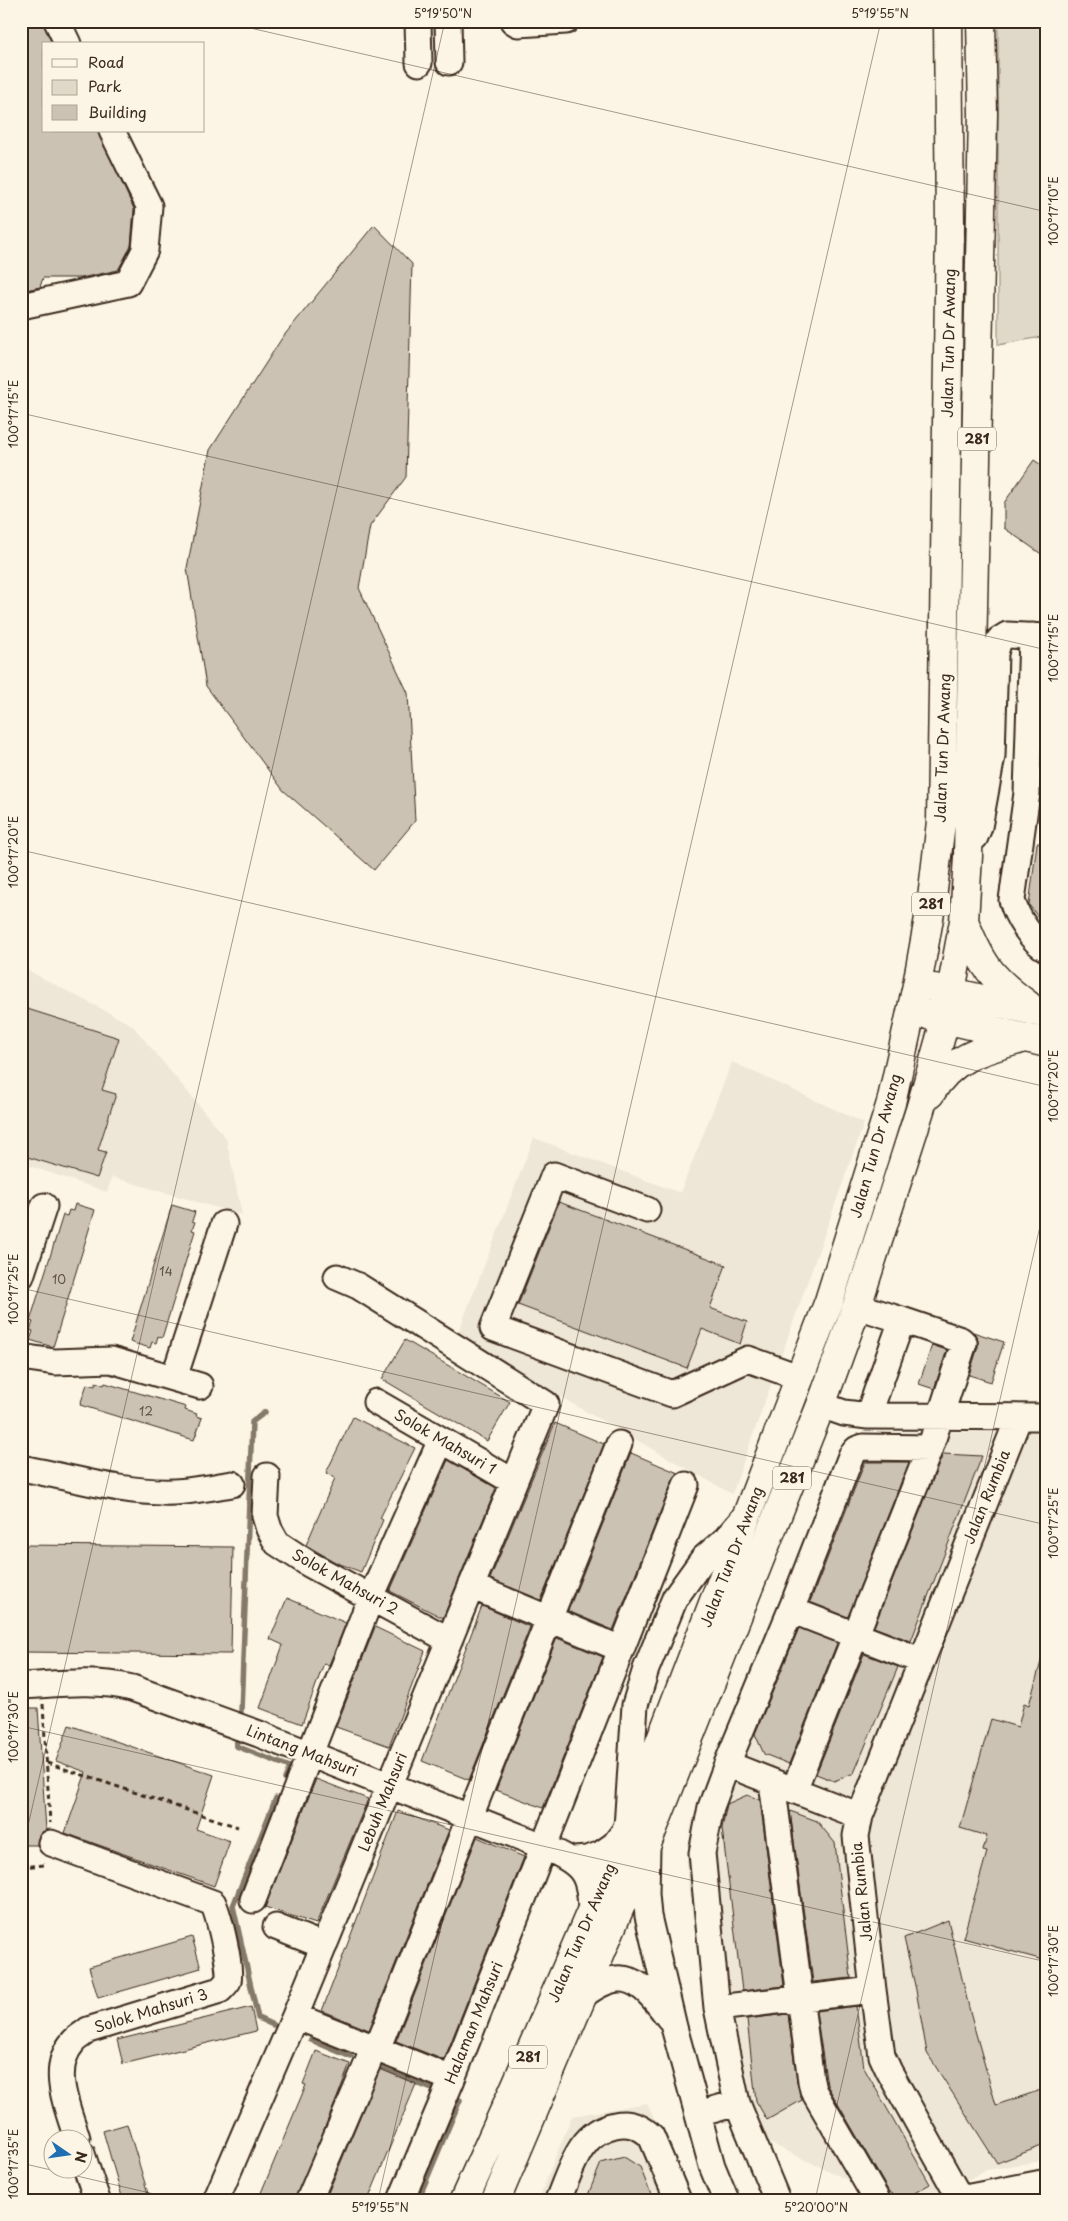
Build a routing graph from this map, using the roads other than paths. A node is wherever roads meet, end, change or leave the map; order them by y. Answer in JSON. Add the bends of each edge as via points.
{"nodes":[{"id":1,"x":57,"y":21,"type":"edge"},
{"id":2,"x":418,"y":21,"type":"edge"},
{"id":3,"x":448,"y":21,"type":"edge"},
{"id":4,"x":513,"y":21,"type":"edge"},
{"id":5,"x":566,"y":21,"type":"edge"},
{"id":6,"x":948,"y":21,"type":"edge"},
{"id":7,"x":981,"y":21,"type":"edge"},
{"id":8,"x":67,"y":42,"type":"edge"},
{"id":9,"x":449,"y":62,"type":"dead end"},
{"id":10,"x":419,"y":64,"type":"dead end"},
{"id":11,"x":113,"y":132,"type":"edge"},
{"id":12,"x":21,"y":306,"type":"edge"},
{"id":13,"x":1039,"y":636,"type":"edge"},
{"id":14,"x":968,"y":856,"type":"junction"},
{"id":15,"x":964,"y":921,"type":"junction"},
{"id":16,"x":1047,"y":950,"type":"edge"},
{"id":17,"x":917,"y":985,"type":"junction"},
{"id":18,"x":952,"y":992,"type":"junction"},
{"id":19,"x":912,"y":1011,"type":"junction"},
{"id":20,"x":1041,"y":1012,"type":"edge"},
{"id":21,"x":946,"y":1018,"type":"junction"},
{"id":22,"x":1038,"y":1040,"type":"edge"},
{"id":23,"x":920,"y":1110,"type":"junction"},
{"id":24,"x":44,"y":1206,"type":"dead end"},
{"id":25,"x":647,"y":1210,"type":"dead end"},
{"id":26,"x":224,"y":1224,"type":"dead end"},
{"id":27,"x":21,"y":1276,"type":"edge"},
{"id":28,"x":337,"y":1277,"type":"dead end"},
{"id":29,"x":857,"y":1306,"type":"junction"},
{"id":30,"x":902,"y":1320,"type":"junction"},
{"id":31,"x":21,"y":1357,"type":"edge"},
{"id":32,"x":174,"y":1378,"type":"junction"},
{"id":33,"x":801,"y":1378,"type":"junction"},
{"id":34,"x":200,"y":1386,"type":"dead end"},
{"id":35,"x":376,"y":1402,"type":"dead end"},
{"id":36,"x":821,"y":1405,"type":"junction"},
{"id":37,"x":1039,"y":1413,"type":"edge"},
{"id":38,"x":868,"y":1416,"type":"junction"},
{"id":39,"x":939,"y":1417,"type":"junction"},
{"id":40,"x":441,"y":1440,"type":"junction"},
{"id":41,"x":619,"y":1444,"type":"dead end"},
{"id":42,"x":930,"y":1448,"type":"junction"},
{"id":43,"x":21,"y":1468,"type":"edge"},
{"id":44,"x":267,"y":1476,"type":"dead end"},
{"id":45,"x":514,"y":1482,"type":"junction"},
{"id":46,"x":232,"y":1484,"type":"dead end"},
{"id":47,"x":686,"y":1485,"type":"dead end"},
{"id":48,"x":749,"y":1512,"type":"junction"},
{"id":49,"x":471,"y":1586,"type":"junction"},
{"id":50,"x":371,"y":1596,"type":"junction"},
{"id":51,"x":791,"y":1610,"type":"junction"},
{"id":52,"x":549,"y":1618,"type":"junction"},
{"id":53,"x":856,"y":1635,"type":"junction"},
{"id":54,"x":449,"y":1640,"type":"junction"},
{"id":55,"x":621,"y":1649,"type":"junction"},
{"id":56,"x":922,"y":1661,"type":"junction"},
{"id":57,"x":32,"y":1686,"type":"edge"},
{"id":58,"x":310,"y":1754,"type":"junction"},
{"id":59,"x":727,"y":1764,"type":"junction"},
{"id":60,"x":390,"y":1785,"type":"junction"},
{"id":61,"x":783,"y":1786,"type":"junction"},
{"id":62,"x":860,"y":1816,"type":"junction"},
{"id":63,"x":470,"y":1817,"type":"junction"},
{"id":64,"x":637,"y":1834,"type":"junction"},
{"id":65,"x":51,"y":1843,"type":"road end"},
{"id":66,"x":543,"y":1846,"type":"junction"},
{"id":67,"x":574,"y":1860,"type":"junction"},
{"id":68,"x":253,"y":1900,"type":"dead end"},
{"id":69,"x":591,"y":1914,"type":"junction"},
{"id":70,"x":276,"y":1926,"type":"dead end"},
{"id":71,"x":324,"y":1946,"type":"junction"},
{"id":72,"x":872,"y":1990,"type":"junction"},
{"id":73,"x":582,"y":1996,"type":"junction"},
{"id":74,"x":799,"y":1999,"type":"junction"},
{"id":75,"x":717,"y":2008,"type":"junction"},
{"id":76,"x":295,"y":2016,"type":"junction"},
{"id":77,"x":674,"y":2027,"type":"junction"},
{"id":78,"x":375,"y":2048,"type":"junction"},
{"id":79,"x":452,"y":2079,"type":"junction"},
{"id":80,"x":737,"y":2103,"type":"junction"},
{"id":81,"x":698,"y":2114,"type":"junction"},
{"id":82,"x":75,"y":2128,"type":"edge"},
{"id":83,"x":90,"y":2178,"type":"edge"},
{"id":84,"x":1047,"y":2182,"type":"edge"},
{"id":85,"x":961,"y":2199,"type":"edge"},
{"id":86,"x":97,"y":2200,"type":"edge"},
{"id":87,"x":216,"y":2200,"type":"edge"},
{"id":88,"x":309,"y":2200,"type":"edge"},
{"id":89,"x":401,"y":2200,"type":"edge"},
{"id":90,"x":464,"y":2200,"type":"edge"},
{"id":91,"x":496,"y":2200,"type":"edge"},
{"id":92,"x":558,"y":2200,"type":"edge"},
{"id":93,"x":678,"y":2200,"type":"edge"},
{"id":94,"x":726,"y":2200,"type":"edge"},
{"id":95,"x":777,"y":2200,"type":"edge"},
{"id":96,"x":877,"y":2200,"type":"edge"}],
"edges":[{"from":1,"to":8,"type":"street"},
{"from":2,"to":10,"type":"street"},
{"from":3,"to":9,"type":"street"},
{"from":4,"to":5,"type":"street","via":[[518,24]]},
{"from":6,"to":17,"type":"main road","name":"Jalan Tun Dr Awang","number":"281","via":[[950,226],[942,822]]},
{"from":7,"to":14,"type":"main road","name":"Jalan Tun Dr Awang","number":"281","via":[[983,132]]},
{"from":11,"to":12,"type":"street","via":[[150,206],[145,250],[128,283]]},
{"from":13,"to":14,"type":"street","via":[[1007,634],[999,640],[995,653],[992,756],[979,826]]},
{"from":13,"to":16,"type":"street","via":[[1028,793],[1012,900],[1039,945]]},
{"from":14,"to":15,"type":"main road","name":"Jalan Tun Dr Awang","number":"281"},
{"from":15,"to":18,"type":"main road","name":"Jalan Tun Dr Awang","number":"281"},
{"from":15,"to":20,"type":"main road","via":[[984,965],[1002,986]]},
{"from":17,"to":18,"type":"main road"},
{"from":17,"to":19,"type":"main road","name":"Jalan Tun Dr Awang","number":"281"},
{"from":18,"to":20,"type":"main road"},
{"from":18,"to":21,"type":"main road","name":"Jalan Tun Dr Awang","number":"281"},
{"from":19,"to":21,"type":"main road"},
{"from":19,"to":33,"type":"main road","name":"Jalan Tun Dr Awang","number":"281","via":[[890,1103],[829,1301]]},
{"from":21,"to":22,"type":"main road"},
{"from":21,"to":23,"type":"main road","name":"Jalan Tun Dr Awang","number":"281"},
{"from":22,"to":23,"type":"main road","via":[[965,1057],[937,1082]]},
{"from":23,"to":29,"type":"main road","name":"Jalan Tun Dr Awang","number":"281"},
{"from":24,"to":27,"type":"street"},
{"from":25,"to":33,"type":"street","via":[[554,1175],[493,1328],[672,1394],[748,1359]]},
{"from":26,"to":32,"type":"street"},
{"from":28,"to":45,"type":"street","name":"Lebuh Mahsuri","via":[[358,1286],[546,1404]]},
{"from":29,"to":30,"type":"street"},
{"from":29,"to":36,"type":"main road","name":"Jalan Tun Dr Awang","number":"281"},
{"from":30,"to":38,"type":"street"},
{"from":30,"to":39,"type":"street","via":[[964,1343]]},
{"from":31,"to":32,"type":"street","via":[[55,1362],[111,1360]]},
{"from":32,"to":34,"type":"street"},
{"from":33,"to":48,"type":"main road","name":"Jalan Tun Dr Awang","number":"281"},
{"from":35,"to":40,"type":"street","name":"Solok Mahsuri 1"},
{"from":36,"to":38,"type":"street"},
{"from":36,"to":64,"type":"main road","name":"Jalan Tun Dr Awang","number":"281"},
{"from":37,"to":39,"type":"street"},
{"from":37,"to":56,"type":"street","name":"Jalan Rumbia"},
{"from":38,"to":39,"type":"street"},
{"from":39,"to":42,"type":"street"},
{"from":40,"to":45,"type":"street","name":"Solok Mahsuri 1"},
{"from":40,"to":50,"type":"street"},
{"from":41,"to":52,"type":"street"},
{"from":42,"to":51,"type":"street","via":[[863,1447],[851,1456]]},
{"from":42,"to":53,"type":"street"},
{"from":43,"to":46,"type":"street","via":[[145,1491],[202,1490]]},
{"from":44,"to":50,"type":"street","name":"Solok Mahsuri 2","via":[[265,1516],[268,1529],[277,1542],[289,1552]]},
{"from":45,"to":49,"type":"street","name":"Lebuh Mahsuri"},
{"from":47,"to":55,"type":"street"},
{"from":48,"to":64,"type":"main road","name":"Jalan Tun Dr Awang","number":"281"},
{"from":48,"to":64,"type":"street","via":[[703,1560],[675,1598],[646,1669],[634,1705]]},
{"from":49,"to":52,"type":"street"},
{"from":49,"to":54,"type":"street","name":"Lebuh Mahsuri"},
{"from":50,"to":54,"type":"street","name":"Solok Mahsuri 2"},
{"from":50,"to":58,"type":"street"},
{"from":51,"to":53,"type":"street"},
{"from":51,"to":59,"type":"street"},
{"from":52,"to":55,"type":"street"},
{"from":52,"to":63,"type":"street"},
{"from":53,"to":56,"type":"street"},
{"from":53,"to":61,"type":"street"},
{"from":54,"to":60,"type":"street","name":"Lebuh Mahsuri"},
{"from":55,"to":66,"type":"street"},
{"from":56,"to":62,"type":"street","name":"Jalan Rumbia"},
{"from":57,"to":58,"type":"street","name":"Lintang Mahsuri","via":[[92,1682],[132,1688]]},
{"from":58,"to":60,"type":"street","name":"Lintang Mahsuri"},
{"from":58,"to":68,"type":"street"},
{"from":59,"to":61,"type":"street"},
{"from":59,"to":75,"type":"street","via":[[711,1807],[702,1853]]},
{"from":60,"to":63,"type":"street","name":"Lintang Mahsuri"},
{"from":60,"to":71,"type":"street","name":"Lebuh Mahsuri"},
{"from":61,"to":62,"type":"street"},
{"from":61,"to":74,"type":"street"},
{"from":62,"to":72,"type":"street","name":"Jalan Rumbia","via":[[856,1836]]},
{"from":63,"to":66,"type":"street","name":"Lintang Mahsuri"},
{"from":63,"to":78,"type":"street"},
{"from":64,"to":67,"type":"street","via":[[601,1854]]},
{"from":64,"to":69,"type":"main road","name":"Jalan Tun Dr Awang","number":"281"},
{"from":64,"to":73,"type":"main road","name":"Jalan Tun Dr Awang","number":"281"},
{"from":64,"to":77,"type":"street","via":[[648,1916]]},
{"from":65,"to":82,"type":"street","name":"Solok Mahsuri 3","via":[[213,1904],[218,1914],[229,1972],[228,1982],[220,1990],[88,2030],[72,2042],[62,2063],[61,2087]]},
{"from":66,"to":67,"type":"street","name":"Lintang Mahsuri"},
{"from":66,"to":79,"type":"street","name":"Halaman Mahsuri"},
{"from":67,"to":69,"type":"street","via":[[591,1890]]},
{"from":69,"to":90,"type":"main road","name":"Jalan Tun Dr Awang","number":"281"},
{"from":70,"to":71,"type":"street"},
{"from":71,"to":76,"type":"street","name":"Lebuh Mahsuri"},
{"from":72,"to":74,"type":"street"},
{"from":72,"to":85,"type":"street","name":"Jalan Rumbia","via":[[882,2056],[888,2071]]},
{"from":73,"to":77,"type":"street","via":[[608,1981],[623,1980],[639,1985],[651,1993]]},
{"from":73,"to":91,"type":"main road","name":"Jalan Tun Dr Awang","number":"281"},
{"from":74,"to":75,"type":"street"},
{"from":74,"to":96,"type":"street","via":[[810,2081]]},
{"from":75,"to":80,"type":"street"},
{"from":76,"to":78,"type":"street"},
{"from":76,"to":87,"type":"street","name":"Lebuh Mahsuri"},
{"from":77,"to":81,"type":"street"},
{"from":78,"to":79,"type":"street"},
{"from":78,"to":88,"type":"street"},
{"from":79,"to":89,"type":"street","name":"Halaman Mahsuri"},
{"from":80,"to":81,"type":"street"},
{"from":80,"to":95,"type":"street"},
{"from":81,"to":94,"type":"street","via":[[712,2166]]},
{"from":83,"to":86,"type":"street"},
{"from":84,"to":85,"type":"street","name":"Jalan Rumbia"},
{"from":92,"to":93,"type":"street","via":[[591,2134],[618,2124],[637,2126],[651,2136]]}]}
